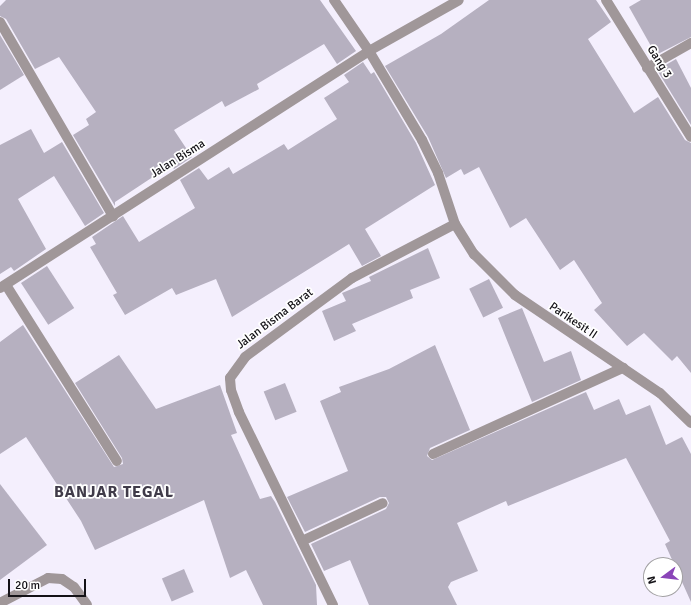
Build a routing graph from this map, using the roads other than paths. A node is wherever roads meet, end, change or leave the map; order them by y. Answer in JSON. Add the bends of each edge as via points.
{"nodes":[{"id":1,"x":334,"y":0,"type":"edge"},
{"id":2,"x":459,"y":0,"type":"edge"},
{"id":3,"x":606,"y":0,"type":"edge"},
{"id":4,"x":0,"y":22,"type":"edge"},
{"id":5,"x":691,"y":43,"type":"edge"},
{"id":6,"x":369,"y":51,"type":"junction"},
{"id":7,"x":646,"y":68,"type":"junction"},
{"id":8,"x":691,"y":137,"type":"edge"},
{"id":9,"x":113,"y":216,"type":"junction"},
{"id":10,"x":455,"y":224,"type":"junction"},
{"id":11,"x":3,"y":286,"type":"edge"},
{"id":12,"x":623,"y":368,"type":"junction"},
{"id":13,"x":691,"y":423,"type":"edge"},
{"id":14,"x":433,"y":454,"type":"dead end"},
{"id":15,"x":116,"y":460,"type":"dead end"},
{"id":16,"x":383,"y":503,"type":"dead end"},
{"id":17,"x":302,"y":541,"type":"junction"},
{"id":18,"x":0,"y":603,"type":"edge"},
{"id":19,"x":87,"y":605,"type":"edge"},
{"id":20,"x":333,"y":605,"type":"edge"}],
"edges":[{"from":1,"to":6,"type":"street"},
{"from":2,"to":6,"type":"street","name":"Jalan Bisma"},
{"from":3,"to":7,"type":"street","name":"Gang 3"},
{"from":4,"to":9,"type":"street"},
{"from":5,"to":7,"type":"street"},
{"from":6,"to":9,"type":"street","name":"Jalan Bisma"},
{"from":6,"to":10,"type":"street","via":[[422,140],[438,173]]},
{"from":7,"to":8,"type":"street","name":"Gang 3"},
{"from":9,"to":11,"type":"street","name":"Jalan Bisma"},
{"from":10,"to":12,"type":"street","name":"Parikesit II","via":[[474,254],[515,295]]},
{"from":10,"to":17,"type":"street","name":"Jalan Bisma Barat","via":[[352,278],[235,367],[230,378],[231,390]]},
{"from":11,"to":15,"type":"street"},
{"from":12,"to":13,"type":"street","name":"Parikesit II","via":[[660,393]]},
{"from":12,"to":14,"type":"street"},
{"from":16,"to":17,"type":"street"},
{"from":17,"to":20,"type":"street","name":"Jalan Bisma Barat"},
{"from":18,"to":19,"type":"street","via":[[48,578],[62,579],[74,587]]}]}
